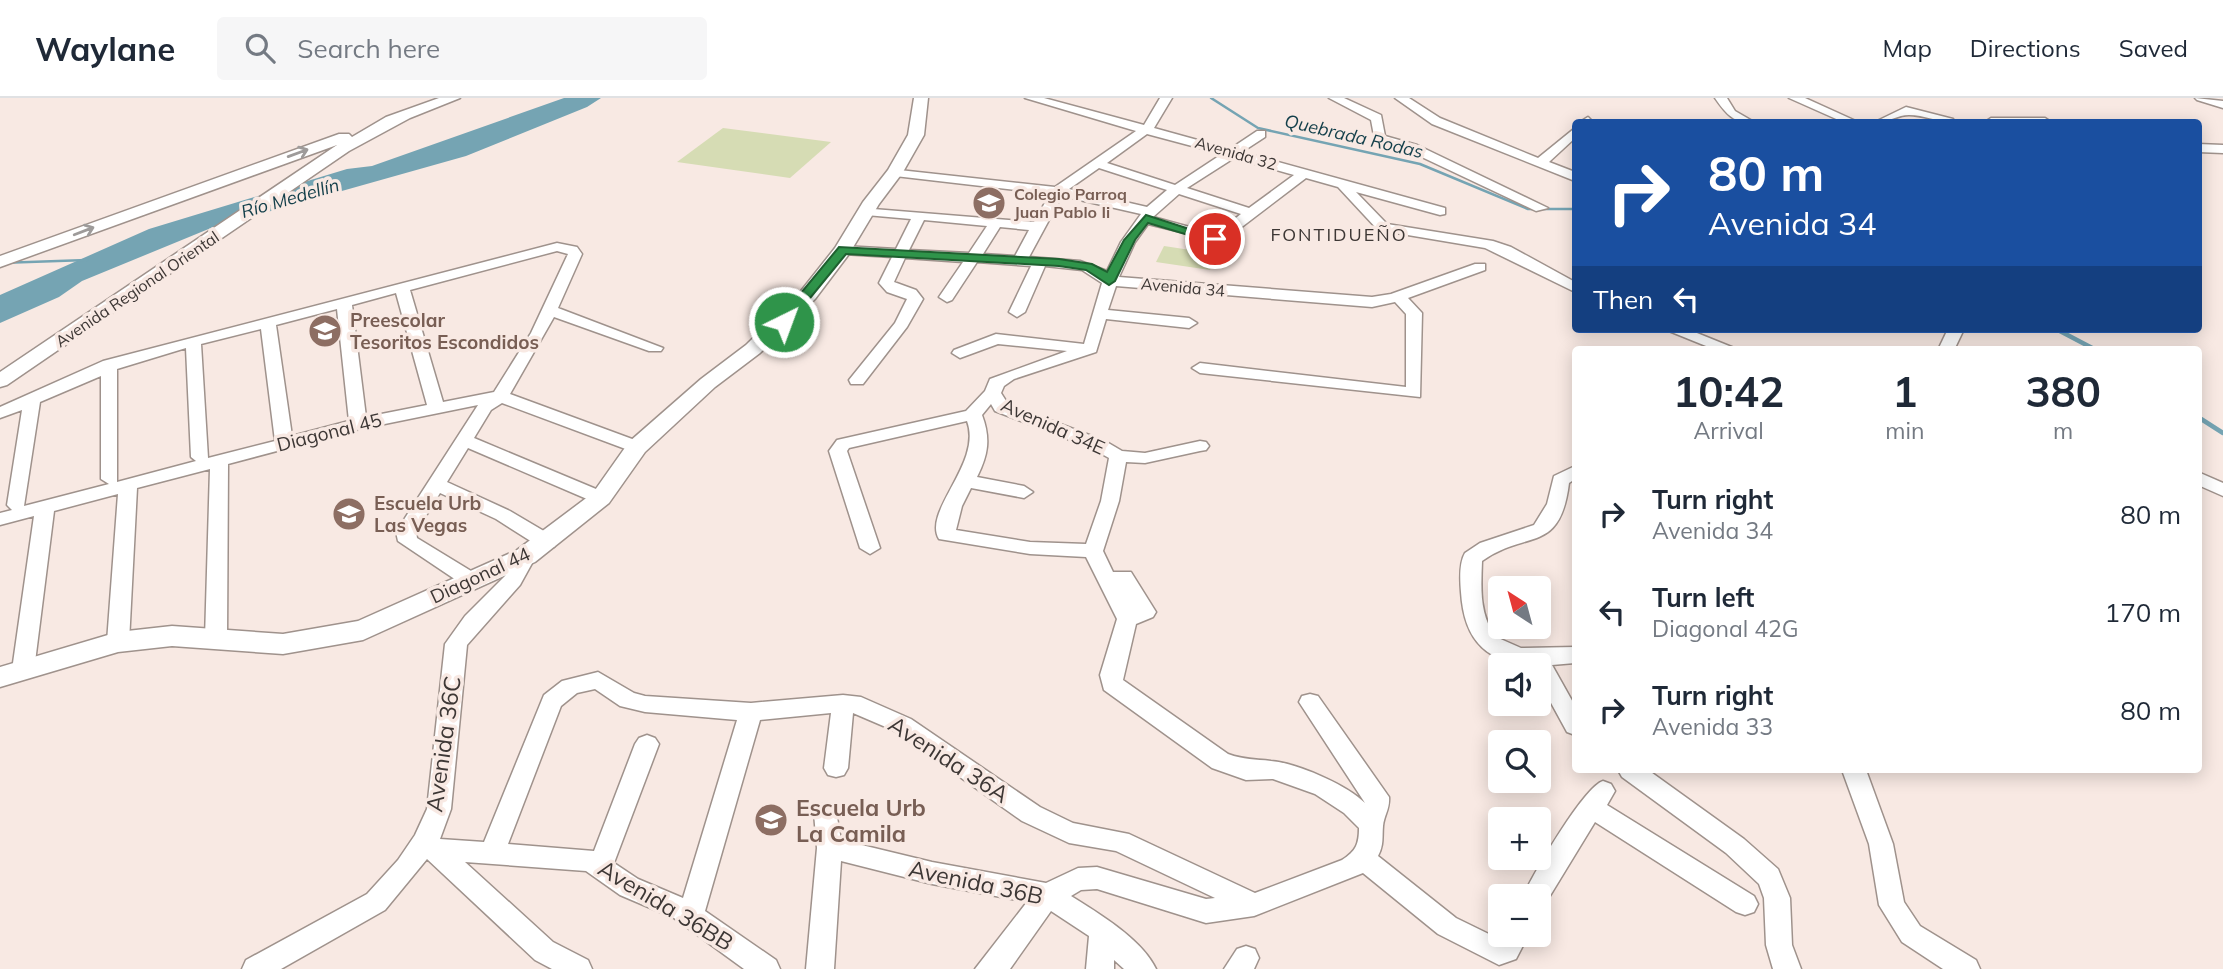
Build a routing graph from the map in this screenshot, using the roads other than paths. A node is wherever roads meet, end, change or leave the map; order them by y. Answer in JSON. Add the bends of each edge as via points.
{"nodes":[{"id":1,"x":453,"y":98,"type":"edge"},
{"id":2,"x":921,"y":98,"type":"edge"},
{"id":3,"x":1031,"y":98,"type":"edge"},
{"id":4,"x":1166,"y":98,"type":"edge"},
{"id":5,"x":1335,"y":98,"type":"edge"},
{"id":6,"x":1401,"y":98,"type":"edge"},
{"id":7,"x":1721,"y":98,"type":"edge"},
{"id":8,"x":1795,"y":98,"type":"edge"},
{"id":9,"x":2201,"y":98,"type":"edge"},
{"id":10,"x":2223,"y":106,"type":"edge"},
{"id":11,"x":405,"y":115,"type":"junction"},
{"id":12,"x":1901,"y":118,"type":"edge"},
{"id":13,"x":1742,"y":119,"type":"edge"},
{"id":14,"x":1845,"y":119,"type":"edge"},
{"id":15,"x":1937,"y":119,"type":"edge"},
{"id":16,"x":1148,"y":128,"type":"junction"},
{"id":17,"x":1261,"y":134,"type":"dead end"},
{"id":18,"x":1572,"y":135,"type":"edge"},
{"id":19,"x":2202,"y":148,"type":"edge"},
{"id":20,"x":2223,"y":149,"type":"edge"},
{"id":21,"x":1235,"y":153,"type":"junction"},
{"id":22,"x":1540,"y":163,"type":"junction"},
{"id":23,"x":1098,"y":164,"type":"junction"},
{"id":24,"x":895,"y":172,"type":"junction"},
{"id":25,"x":1306,"y":172,"type":"junction"},
{"id":26,"x":1572,"y":176,"type":"edge"},
{"id":27,"x":1334,"y":180,"type":"junction"},
{"id":28,"x":1058,"y":191,"type":"junction"},
{"id":29,"x":1179,"y":191,"type":"junction"},
{"id":30,"x":1541,"y":208,"type":"dead end"},
{"id":31,"x":866,"y":211,"type":"junction"},
{"id":32,"x":1440,"y":211,"type":"dead end"},
{"id":33,"x":1251,"y":213,"type":"junction"},
{"id":34,"x":1148,"y":215,"type":"junction"},
{"id":35,"x":919,"y":216,"type":"junction"},
{"id":36,"x":996,"y":223,"type":"junction"},
{"id":37,"x":1040,"y":227,"type":"junction"},
{"id":38,"x":572,"y":250,"type":"joint"},
{"id":39,"x":843,"y":250,"type":"junction"},
{"id":40,"x":900,"y":255,"type":"junction"},
{"id":41,"x":971,"y":258,"type":"junction"},
{"id":42,"x":1020,"y":260,"type":"junction"},
{"id":43,"x":1040,"y":261,"type":"junction"},
{"id":44,"x":0,"y":262,"type":"edge"},
{"id":45,"x":1480,"y":267,"type":"dead end"},
{"id":46,"x":1109,"y":281,"type":"junction"},
{"id":47,"x":401,"y":286,"type":"junction"},
{"id":48,"x":1572,"y":286,"type":"edge"},
{"id":49,"x":947,"y":297,"type":"dead end"},
{"id":50,"x":1398,"y":297,"type":"junction"},
{"id":51,"x":344,"y":303,"type":"junction"},
{"id":52,"x":550,"y":310,"type":"junction"},
{"id":53,"x":1017,"y":312,"type":"dead end"},
{"id":54,"x":1100,"y":314,"type":"junction"},
{"id":55,"x":1189,"y":323,"type":"dead end"},
{"id":56,"x":268,"y":324,"type":"junction"},
{"id":57,"x":1683,"y":333,"type":"edge"},
{"id":58,"x":193,"y":340,"type":"junction"},
{"id":59,"x":1720,"y":346,"type":"edge"},
{"id":60,"x":655,"y":348,"type":"dead end"},
{"id":61,"x":1090,"y":349,"type":"junction"},
{"id":62,"x":960,"y":353,"type":"dead end"},
{"id":63,"x":109,"y":364,"type":"junction"},
{"id":64,"x":1200,"y":368,"type":"dead end"},
{"id":65,"x":857,"y":380,"type":"dead end"},
{"id":66,"x":0,"y":381,"type":"edge"},
{"id":67,"x":993,"y":393,"type":"junction"},
{"id":68,"x":500,"y":396,"type":"junction"},
{"id":69,"x":32,"y":398,"type":"junction"},
{"id":70,"x":436,"y":406,"type":"junction"},
{"id":71,"x":0,"y":413,"type":"edge"},
{"id":72,"x":973,"y":415,"type":"junction"},
{"id":73,"x":358,"y":424,"type":"junction"},
{"id":74,"x":464,"y":440,"type":"junction"},
{"id":75,"x":284,"y":443,"type":"junction"},
{"id":76,"x":1200,"y":446,"type":"dead end"},
{"id":77,"x":637,"y":447,"type":"junction"},
{"id":78,"x":1118,"y":456,"type":"junction"},
{"id":79,"x":209,"y":459,"type":"junction"},
{"id":80,"x":1572,"y":474,"type":"edge"},
{"id":81,"x":2202,"y":480,"type":"edge"},
{"id":82,"x":965,"y":481,"type":"junction"},
{"id":83,"x":119,"y":482,"type":"junction"},
{"id":84,"x":437,"y":485,"type":"junction"},
{"id":85,"x":2223,"y":490,"type":"edge"},
{"id":86,"x":1024,"y":492,"type":"dead end"},
{"id":87,"x":600,"y":498,"type":"junction"},
{"id":88,"x":16,"y":505,"type":"dead end"},
{"id":89,"x":45,"y":507,"type":"junction"},
{"id":90,"x":0,"y":519,"type":"edge"},
{"id":91,"x":547,"y":541,"type":"junction"},
{"id":92,"x":870,"y":548,"type":"dead end"},
{"id":93,"x":1093,"y":551,"type":"junction"},
{"id":94,"x":526,"y":556,"type":"junction"},
{"id":95,"x":469,"y":579,"type":"junction"},
{"id":96,"x":216,"y":639,"type":"junction"},
{"id":97,"x":118,"y":642,"type":"junction"},
{"id":98,"x":1504,"y":653,"type":"edge"},
{"id":99,"x":1572,"y":655,"type":"edge"},
{"id":100,"x":1551,"y":658,"type":"edge"},
{"id":101,"x":23,"y":670,"type":"junction"},
{"id":102,"x":0,"y":677,"type":"edge"},
{"id":103,"x":1551,"y":683,"type":"edge"},
{"id":104,"x":1310,"y":702,"type":"dead end"},
{"id":105,"x":843,"y":703,"type":"junction"},
{"id":106,"x":751,"y":712,"type":"junction"},
{"id":107,"x":1572,"y":721,"type":"edge"},
{"id":108,"x":647,"y":744,"type":"dead end"},
{"id":109,"x":836,"y":768,"type":"dead end"},
{"id":110,"x":1634,"y":773,"type":"edge"},
{"id":111,"x":1855,"y":773,"type":"edge"},
{"id":112,"x":825,"y":813,"type":"dead end"},
{"id":113,"x":1371,"y":824,"type":"junction"},
{"id":114,"x":430,"y":845,"type":"junction"},
{"id":115,"x":829,"y":848,"type":"junction"},
{"id":116,"x":493,"y":851,"type":"junction"},
{"id":117,"x":1365,"y":860,"type":"junction"},
{"id":118,"x":600,"y":867,"type":"junction"},
{"id":119,"x":1544,"y":884,"type":"edge"},
{"id":120,"x":1048,"y":895,"type":"junction"},
{"id":121,"x":1745,"y":904,"type":"dead end"},
{"id":122,"x":1254,"y":905,"type":"junction"},
{"id":123,"x":691,"y":916,"type":"junction"},
{"id":124,"x":1103,"y":932,"type":"junction"},
{"id":125,"x":1488,"y":938,"type":"edge"},
{"id":126,"x":256,"y":969,"type":"edge"},
{"id":127,"x":578,"y":969,"type":"edge"},
{"id":128,"x":766,"y":969,"type":"edge"},
{"id":129,"x":820,"y":969,"type":"edge"},
{"id":130,"x":989,"y":969,"type":"edge"},
{"id":131,"x":1100,"y":969,"type":"edge"},
{"id":132,"x":1142,"y":969,"type":"edge"},
{"id":133,"x":1787,"y":969,"type":"edge"},
{"id":134,"x":1966,"y":969,"type":"edge"}],
"edges":[{"from":1,"to":11,"type":"main road"},
{"from":2,"to":24,"type":"main road","name":"Diagonal 44","via":[[916,135]]},
{"from":3,"to":16,"type":"street","name":"Avenida 32"},
{"from":4,"to":16,"type":"street"},
{"from":5,"to":30,"type":"street","via":[[1377,118],[1380,138],[1413,148]]},
{"from":6,"to":22,"type":"street","via":[[1436,121]]},
{"from":7,"to":13,"type":"street","via":[[1731,113]]},
{"from":8,"to":14,"type":"street"},
{"from":9,"to":10,"type":"street"},
{"from":44,"to":11,"type":"main road","one_way":true},
{"from":11,"to":66,"type":"main road","name":"Avenida Regional Oriental","via":[[343,149]]},
{"from":12,"to":15,"type":"street","via":[[1911,112]]},
{"from":16,"to":21,"type":"street","name":"Avenida 32"},
{"from":16,"to":23,"type":"street"},
{"from":17,"to":21,"type":"street"},
{"from":18,"to":22,"type":"street"},
{"from":19,"to":20,"type":"street"},
{"from":21,"to":25,"type":"street","name":"Avenida 32"},
{"from":21,"to":29,"type":"street"},
{"from":22,"to":26,"type":"street"},
{"from":23,"to":28,"type":"street"},
{"from":23,"to":29,"type":"street"},
{"from":24,"to":28,"type":"street"},
{"from":24,"to":31,"type":"main road","name":"Diagonal 44"},
{"from":25,"to":27,"type":"street","name":"Avenida 32"},
{"from":25,"to":33,"type":"street"},
{"from":27,"to":32,"type":"street","name":"Avenida 32"},
{"from":27,"to":48,"type":"street","via":[[1360,200],[1383,227],[1488,244]]},
{"from":28,"to":34,"type":"street"},
{"from":28,"to":37,"type":"street"},
{"from":29,"to":33,"type":"street"},
{"from":29,"to":34,"type":"street"},
{"from":31,"to":35,"type":"street"},
{"from":31,"to":39,"type":"main road","name":"Diagonal 44"},
{"from":33,"to":34,"type":"street","via":[[1215,239]]},
{"from":34,"to":46,"type":"street"},
{"from":35,"to":36,"type":"street"},
{"from":35,"to":40,"type":"street"},
{"from":36,"to":37,"type":"street"},
{"from":36,"to":41,"type":"street"},
{"from":37,"to":42,"type":"street"},
{"from":38,"to":47,"type":"street","via":[[557,247]]},
{"from":38,"to":52,"type":"street","via":[[574,258]]},
{"from":39,"to":40,"type":"street","name":"Avenida 34"},
{"from":39,"to":77,"type":"main road","name":"Diagonal 44","via":[[784,322]]},
{"from":40,"to":41,"type":"street","name":"Avenida 34"},
{"from":40,"to":65,"type":"street","via":[[886,283],[915,299],[902,324]]},
{"from":41,"to":42,"type":"street","name":"Avenida 34"},
{"from":41,"to":49,"type":"street"},
{"from":42,"to":43,"type":"street","name":"Avenida 34"},
{"from":43,"to":46,"type":"street","name":"Avenida 34","via":[[1088,267]]},
{"from":43,"to":53,"type":"street"},
{"from":45,"to":50,"type":"street","name":"Avenida 34"},
{"from":46,"to":50,"type":"street","name":"Avenida 34","via":[[1372,302]]},
{"from":46,"to":54,"type":"street"},
{"from":47,"to":51,"type":"street"},
{"from":47,"to":70,"type":"street"},
{"from":50,"to":64,"type":"street","via":[[1414,313],[1414,393]]},
{"from":51,"to":56,"type":"street"},
{"from":51,"to":73,"type":"street"},
{"from":52,"to":60,"type":"street"},
{"from":52,"to":68,"type":"street"},
{"from":54,"to":55,"type":"street"},
{"from":54,"to":61,"type":"street"},
{"from":56,"to":58,"type":"street"},
{"from":56,"to":75,"type":"street"},
{"from":57,"to":59,"type":"street"},
{"from":58,"to":63,"type":"street"},
{"from":58,"to":79,"type":"street"},
{"from":61,"to":62,"type":"street","via":[[996,339]]},
{"from":61,"to":67,"type":"street","via":[[1008,376],[996,383]]},
{"from":63,"to":69,"type":"street"},
{"from":63,"to":83,"type":"street"},
{"from":67,"to":72,"type":"street"},
{"from":67,"to":78,"type":"street","name":"Avenida 34E","via":[[1001,407]]},
{"from":68,"to":70,"type":"street","name":"Diagonal 45"},
{"from":68,"to":74,"type":"street","via":[[479,413]]},
{"from":68,"to":77,"type":"street"},
{"from":69,"to":71,"type":"street"},
{"from":69,"to":88,"type":"street"},
{"from":70,"to":73,"type":"street","name":"Diagonal 45"},
{"from":72,"to":82,"type":"street","via":[[982,443]]},
{"from":72,"to":92,"type":"street","via":[[843,444],[838,451]]},
{"from":73,"to":75,"type":"street","name":"Diagonal 45"},
{"from":74,"to":84,"type":"street"},
{"from":74,"to":87,"type":"street"},
{"from":75,"to":79,"type":"street","name":"Diagonal 45"},
{"from":76,"to":78,"type":"street","name":"Avenida 34E","via":[[1145,458]]},
{"from":77,"to":87,"type":"main road","name":"Diagonal 44"},
{"from":78,"to":93,"type":"street"},
{"from":79,"to":83,"type":"street","name":"Diagonal 45"},
{"from":79,"to":96,"type":"street"},
{"from":80,"to":98,"type":"street","via":[[1560,480],[1550,524],[1482,548],[1472,558],[1470,610],[1476,630]]},
{"from":81,"to":85,"type":"street"},
{"from":82,"to":86,"type":"street"},
{"from":82,"to":93,"type":"street","via":[[944,531],[950,537]]},
{"from":83,"to":89,"type":"street","name":"Diagonal 45"},
{"from":83,"to":97,"type":"street"},
{"from":84,"to":91,"type":"street"},
{"from":84,"to":95,"type":"street","via":[[406,532],[408,541]]},
{"from":87,"to":91,"type":"main road","name":"Diagonal 44"},
{"from":89,"to":90,"type":"street","name":"Diagonal 45"},
{"from":89,"to":101,"type":"street"},
{"from":91,"to":94,"type":"main road","name":"Diagonal 44"},
{"from":93,"to":113,"type":"street","via":[[1106,580],[1124,577],[1146,612],[1127,619],[1112,684],[1220,761],[1246,771],[1273,769],[1323,787]]},
{"from":94,"to":95,"type":"main road","name":"Diagonal 44"},
{"from":94,"to":114,"type":"street","name":"Avenida 36C","via":[[520,572],[463,630],[456,644],[439,809]]},
{"from":95,"to":96,"type":"main road","name":"Diagonal 44","via":[[363,630],[283,644]]},
{"from":96,"to":97,"type":"main road","name":"Diagonal 44","via":[[172,636]]},
{"from":97,"to":101,"type":"main road","name":"Diagonal 44"},
{"from":99,"to":100,"type":"street"},
{"from":101,"to":102,"type":"main road","name":"Diagonal 44"},
{"from":103,"to":107,"type":"street"},
{"from":104,"to":113,"type":"street","via":[[1377,797],[1378,810]]},
{"from":105,"to":106,"type":"street","name":"Avenida 36A"},
{"from":105,"to":109,"type":"street"},
{"from":105,"to":122,"type":"street","name":"Avenida 36A","via":[[903,725],[1031,814],[1069,833],[1120,841]]},
{"from":106,"to":116,"type":"street","name":"Avenida 36A","via":[[645,704],[628,700],[598,680],[570,687],[552,701]]},
{"from":106,"to":123,"type":"street"},
{"from":108,"to":118,"type":"street"},
{"from":110,"to":133,"type":"street","via":[[1735,846],[1769,877],[1777,898],[1779,945]]},
{"from":111,"to":134,"type":"street","via":[[1881,844],[1892,905],[1911,934]]},
{"from":112,"to":115,"type":"street"},
{"from":113,"to":117,"type":"street","via":[[1373,844]]},
{"from":114,"to":116,"type":"street","name":"Avenida 36BB"},
{"from":114,"to":126,"type":"street","name":"Avenida 36C","via":[[376,902]]},
{"from":114,"to":127,"type":"street","via":[[544,951]]},
{"from":115,"to":120,"type":"street","name":"Avenida 36B"},
{"from":115,"to":129,"type":"street"},
{"from":116,"to":118,"type":"street","name":"Avenida 36BB","via":[[591,861]]},
{"from":117,"to":122,"type":"street"},
{"from":117,"to":125,"type":"street","via":[[1447,926]]},
{"from":118,"to":123,"type":"street","name":"Avenida 36BB","via":[[629,887]]},
{"from":119,"to":121,"type":"street","via":[[1597,799]]},
{"from":120,"to":122,"type":"street","via":[[1078,880],[1097,878],[1206,911]]},
{"from":120,"to":124,"type":"street","name":"Avenida 36B"},
{"from":120,"to":130,"type":"street"},
{"from":123,"to":128,"type":"street","name":"Avenida 36BB"},
{"from":124,"to":131,"type":"street"},
{"from":124,"to":132,"type":"street","name":"Avenida 36B"}]}
